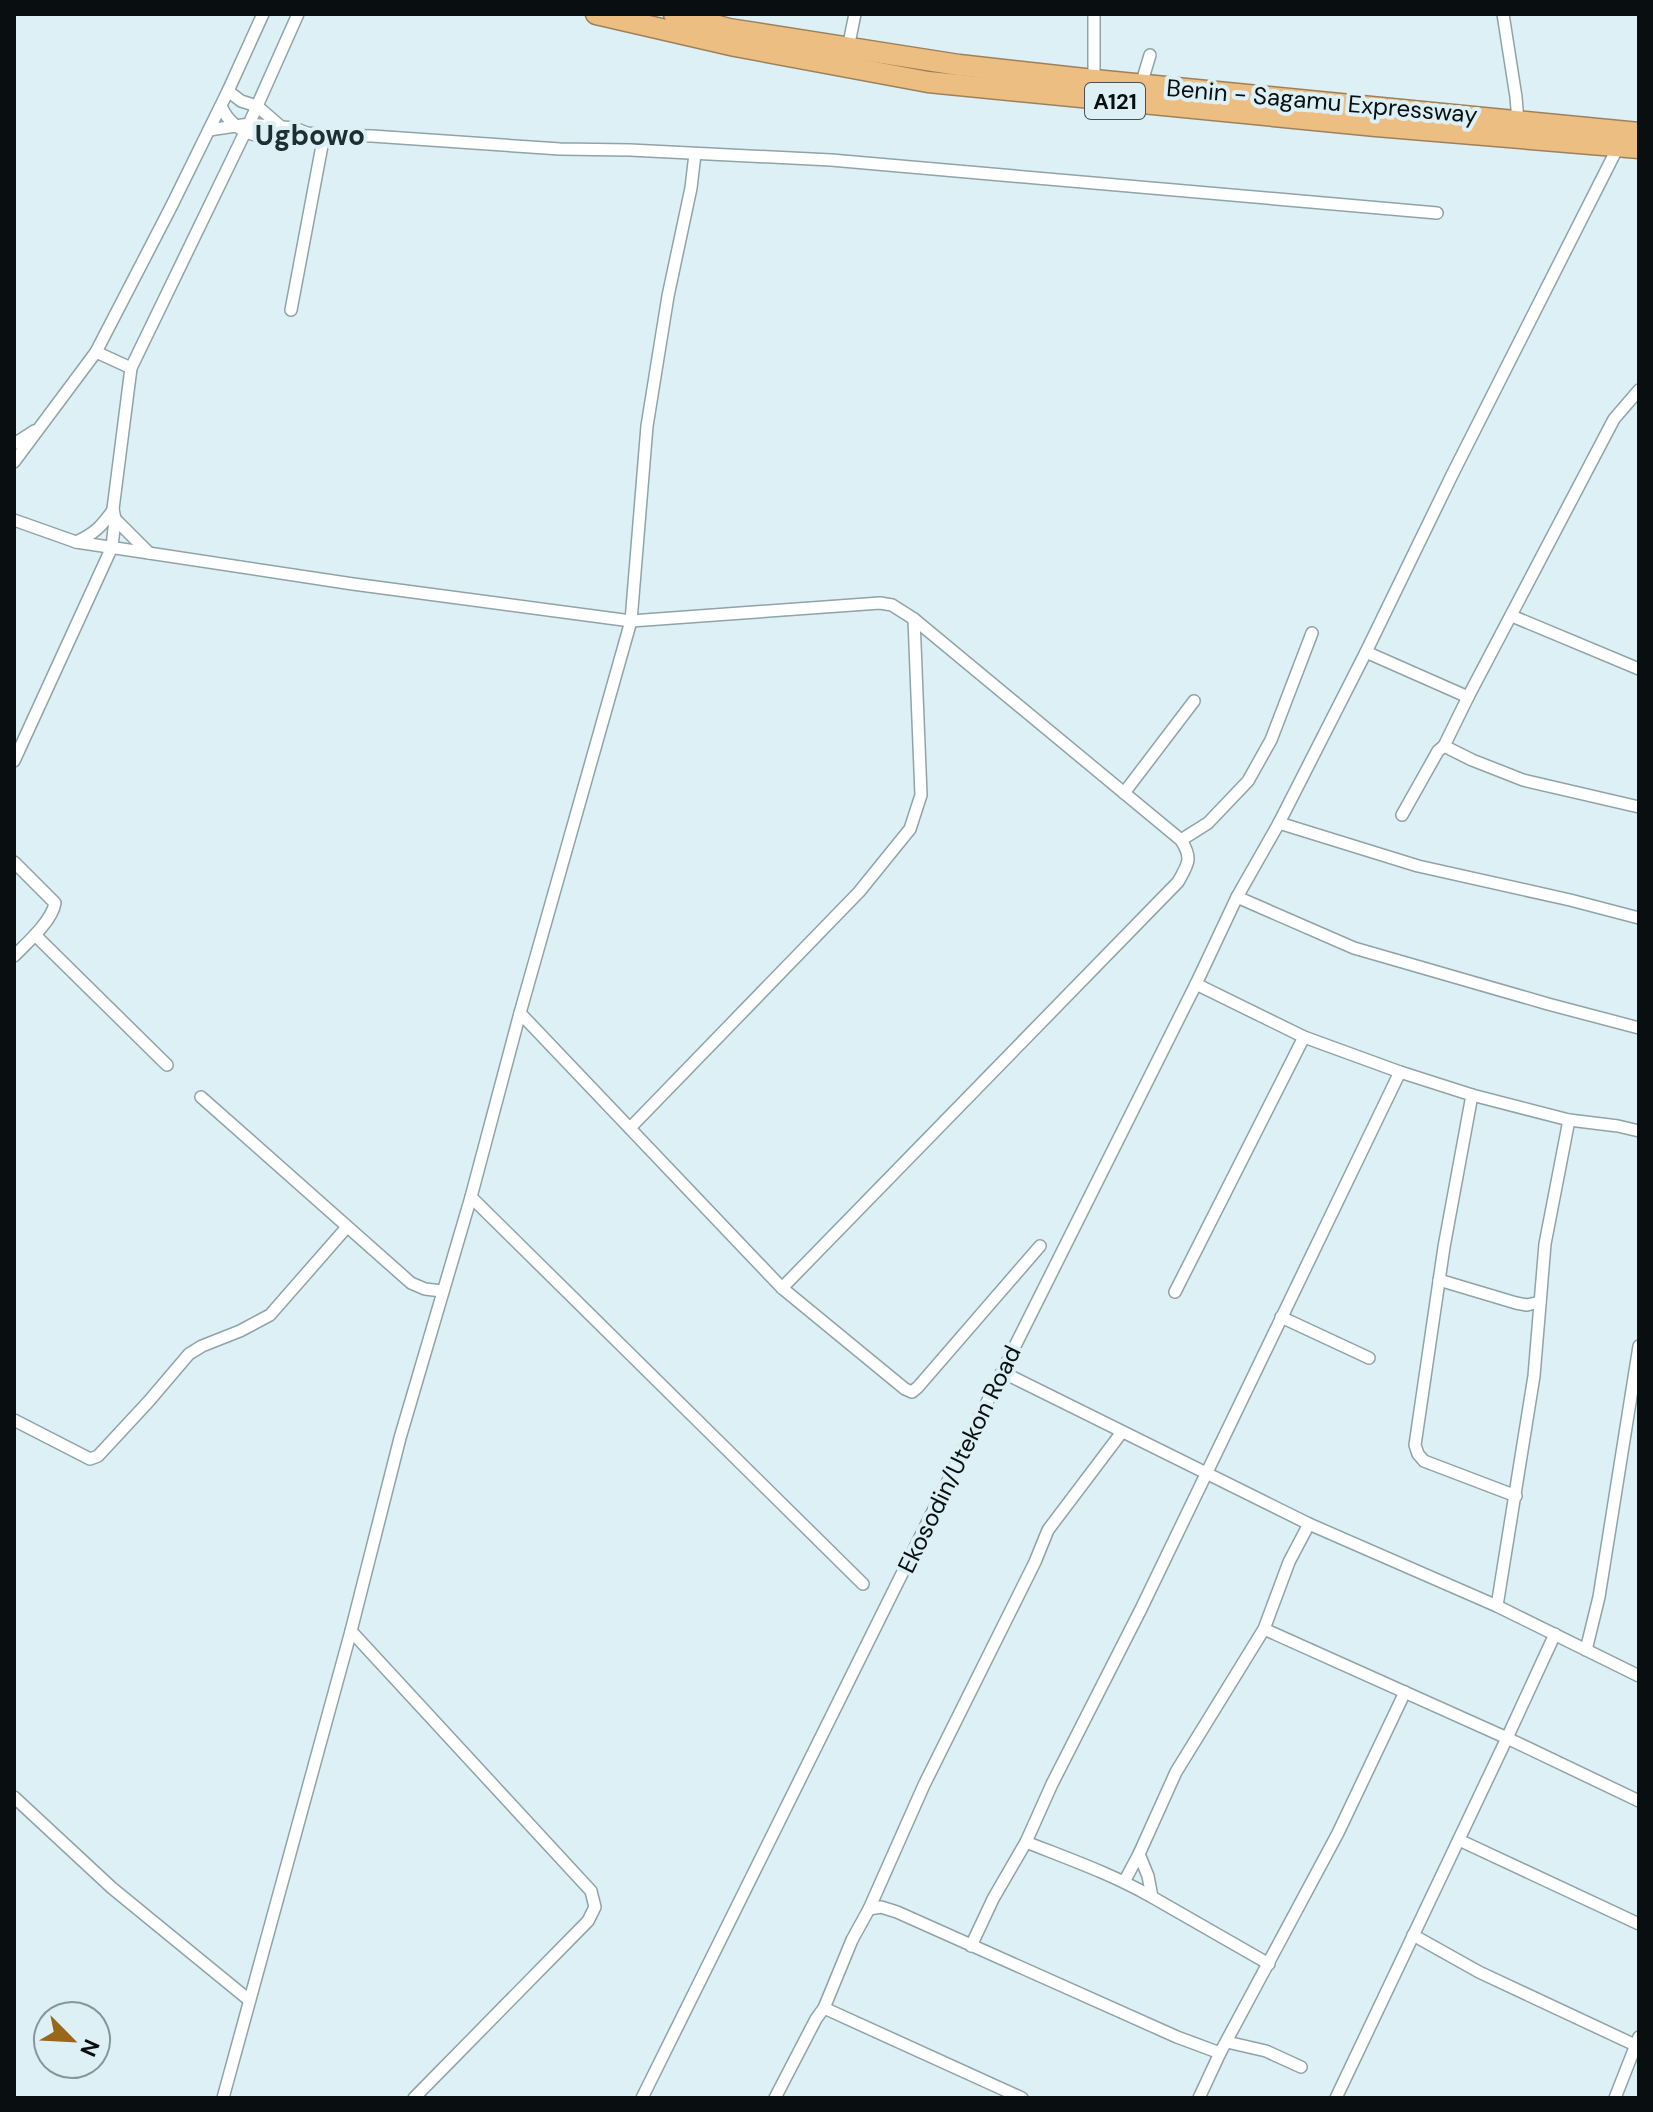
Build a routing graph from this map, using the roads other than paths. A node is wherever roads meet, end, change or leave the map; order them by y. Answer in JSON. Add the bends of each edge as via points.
{"nodes":[{"id":1,"x":263,"y":14,"type":"edge"},
{"id":2,"x":298,"y":14,"type":"edge"},
{"id":3,"x":596,"y":14,"type":"edge"},
{"id":4,"x":674,"y":14,"type":"edge"},
{"id":5,"x":855,"y":14,"type":"edge"},
{"id":6,"x":1094,"y":14,"type":"edge"},
{"id":7,"x":1503,"y":14,"type":"edge"},
{"id":8,"x":848,"y":48,"type":"junction"},
{"id":9,"x":1150,"y":55,"type":"dead end"},
{"id":10,"x":896,"y":66,"type":"junction"},
{"id":11,"x":1094,"y":80,"type":"junction"},
{"id":12,"x":1141,"y":85,"type":"junction"},
{"id":13,"x":228,"y":91,"type":"junction"},
{"id":14,"x":221,"y":106,"type":"junction"},
{"id":15,"x":257,"y":106,"type":"junction"},
{"id":16,"x":1518,"y":121,"type":"junction"},
{"id":17,"x":281,"y":126,"type":"junction"},
{"id":18,"x":209,"y":130,"type":"junction"},
{"id":19,"x":243,"y":130,"type":"junction"},
{"id":20,"x":307,"y":133,"type":"junction"},
{"id":21,"x":1639,"y":133,"type":"edge"},
{"id":22,"x":324,"y":135,"type":"junction"},
{"id":23,"x":1629,"y":147,"type":"edge"},
{"id":24,"x":695,"y":154,"type":"junction"},
{"id":25,"x":1437,"y":213,"type":"dead end"},
{"id":26,"x":291,"y":310,"type":"dead end"},
{"id":27,"x":96,"y":352,"type":"junction"},
{"id":28,"x":131,"y":368,"type":"junction"},
{"id":29,"x":1639,"y":390,"type":"edge"},
{"id":30,"x":38,"y":429,"type":"junction"},
{"id":31,"x":14,"y":444,"type":"edge"},
{"id":32,"x":14,"y":462,"type":"edge"},
{"id":33,"x":114,"y":514,"type":"junction"},
{"id":34,"x":14,"y":520,"type":"edge"},
{"id":35,"x":76,"y":542,"type":"junction"},
{"id":36,"x":112,"y":547,"type":"junction"},
{"id":37,"x":149,"y":553,"type":"junction"},
{"id":38,"x":1512,"y":616,"type":"junction"},
{"id":39,"x":914,"y":619,"type":"junction"},
{"id":40,"x":631,"y":621,"type":"junction"},
{"id":41,"x":1312,"y":633,"type":"dead end"},
{"id":42,"x":1366,"y":652,"type":"junction"},
{"id":43,"x":1639,"y":669,"type":"edge"},
{"id":44,"x":1468,"y":697,"type":"junction"},
{"id":45,"x":1194,"y":701,"type":"dead end"},
{"id":46,"x":1444,"y":746,"type":"junction"},
{"id":47,"x":14,"y":761,"type":"edge"},
{"id":48,"x":1124,"y":793,"type":"junction"},
{"id":49,"x":1639,"y":807,"type":"edge"},
{"id":50,"x":1402,"y":815,"type":"dead end"},
{"id":51,"x":1279,"y":823,"type":"junction"},
{"id":52,"x":1181,"y":840,"type":"junction"},
{"id":53,"x":14,"y":862,"type":"edge"},
{"id":54,"x":1237,"y":897,"type":"junction"},
{"id":55,"x":1639,"y":918,"type":"edge"},
{"id":56,"x":35,"y":935,"type":"junction"},
{"id":57,"x":14,"y":956,"type":"edge"},
{"id":58,"x":1196,"y":984,"type":"junction"},
{"id":59,"x":520,"y":1013,"type":"junction"},
{"id":60,"x":1639,"y":1028,"type":"edge"},
{"id":61,"x":1304,"y":1037,"type":"junction"},
{"id":62,"x":167,"y":1065,"type":"dead end"},
{"id":63,"x":1400,"y":1072,"type":"junction"},
{"id":64,"x":1472,"y":1095,"type":"junction"},
{"id":65,"x":201,"y":1097,"type":"dead end"},
{"id":66,"x":1569,"y":1120,"type":"junction"},
{"id":67,"x":630,"y":1128,"type":"junction"},
{"id":68,"x":1639,"y":1131,"type":"edge"},
{"id":69,"x":471,"y":1197,"type":"junction"},
{"id":70,"x":347,"y":1227,"type":"junction"},
{"id":71,"x":1040,"y":1246,"type":"dead end"},
{"id":72,"x":1439,"y":1280,"type":"junction"},
{"id":73,"x":782,"y":1288,"type":"junction"},
{"id":74,"x":442,"y":1291,"type":"junction"},
{"id":75,"x":1175,"y":1292,"type":"dead end"},
{"id":76,"x":1540,"y":1302,"type":"junction"},
{"id":77,"x":1281,"y":1317,"type":"junction"},
{"id":78,"x":1639,"y":1346,"type":"edge"},
{"id":79,"x":1369,"y":1358,"type":"dead end"},
{"id":80,"x":1002,"y":1372,"type":"junction"},
{"id":81,"x":14,"y":1420,"type":"edge"},
{"id":82,"x":1122,"y":1432,"type":"junction"},
{"id":83,"x":1206,"y":1473,"type":"junction"},
{"id":84,"x":1516,"y":1496,"type":"junction"},
{"id":85,"x":1309,"y":1524,"type":"junction"},
{"id":86,"x":863,"y":1584,"type":"dead end"},
{"id":87,"x":1497,"y":1606,"type":"junction"},
{"id":88,"x":1264,"y":1629,"type":"junction"},
{"id":89,"x":351,"y":1631,"type":"junction"},
{"id":90,"x":1555,"y":1634,"type":"junction"},
{"id":91,"x":1586,"y":1650,"type":"junction"},
{"id":92,"x":1639,"y":1676,"type":"edge"},
{"id":93,"x":1405,"y":1692,"type":"junction"},
{"id":94,"x":1507,"y":1738,"type":"junction"},
{"id":95,"x":14,"y":1797,"type":"edge"},
{"id":96,"x":1639,"y":1801,"type":"edge"},
{"id":97,"x":1459,"y":1840,"type":"junction"},
{"id":98,"x":1026,"y":1842,"type":"junction"},
{"id":99,"x":1139,"y":1854,"type":"junction"},
{"id":100,"x":1124,"y":1882,"type":"junction"},
{"id":101,"x":1152,"y":1897,"type":"junction"},
{"id":102,"x":869,"y":1909,"type":"junction"},
{"id":103,"x":1639,"y":1924,"type":"edge"},
{"id":104,"x":1413,"y":1935,"type":"junction"},
{"id":105,"x":971,"y":1946,"type":"junction"},
{"id":106,"x":1269,"y":1964,"type":"junction"},
{"id":107,"x":249,"y":2000,"type":"junction"},
{"id":108,"x":824,"y":2008,"type":"junction"},
{"id":109,"x":1637,"y":2041,"type":"edge"},
{"id":110,"x":1227,"y":2042,"type":"junction"},
{"id":111,"x":1220,"y":2053,"type":"junction"},
{"id":112,"x":1301,"y":2067,"type":"dead end"},
{"id":113,"x":223,"y":2098,"type":"edge"},
{"id":114,"x":414,"y":2098,"type":"edge"},
{"id":115,"x":642,"y":2098,"type":"edge"},
{"id":116,"x":775,"y":2098,"type":"edge"},
{"id":117,"x":1022,"y":2098,"type":"edge"},
{"id":118,"x":1199,"y":2098,"type":"edge"},
{"id":119,"x":1336,"y":2098,"type":"edge"},
{"id":120,"x":1615,"y":2098,"type":"edge"}],
"edges":[{"from":1,"to":13,"type":"street"},
{"from":2,"to":15,"type":"street"},
{"from":3,"to":10,"type":"highway","number":"A121","via":[[735,46]]},
{"from":4,"to":8,"type":"highway","name":"Benin - Sagamu Expressway","number":"A121","via":[[729,29]]},
{"from":5,"to":8,"type":"street"},
{"from":6,"to":11,"type":"street"},
{"from":7,"to":16,"type":"street"},
{"from":8,"to":10,"type":"highway","name":"Benin - Sagamu Expressway","number":"A121"},
{"from":9,"to":12,"type":"street"},
{"from":10,"to":11,"type":"highway","name":"Benin - Sagamu Expressway","number":"A121"},
{"from":10,"to":23,"type":"highway","number":"A121","via":[[928,82]]},
{"from":11,"to":12,"type":"highway","name":"Benin - Sagamu Expressway","number":"A121"},
{"from":12,"to":16,"type":"highway","name":"Benin - Sagamu Expressway","number":"A121"},
{"from":13,"to":14,"type":"street"},
{"from":13,"to":15,"type":"street"},
{"from":14,"to":18,"type":"street"},
{"from":14,"to":19,"type":"street"},
{"from":15,"to":17,"type":"street"},
{"from":15,"to":19,"type":"street"},
{"from":16,"to":21,"type":"highway","name":"Benin - Sagamu Expressway","number":"A121"},
{"from":17,"to":19,"type":"street"},
{"from":17,"to":20,"type":"street"},
{"from":18,"to":19,"type":"street"},
{"from":18,"to":27,"type":"street"},
{"from":19,"to":20,"type":"street","via":[[269,139]]},
{"from":19,"to":28,"type":"street"},
{"from":20,"to":22,"type":"street"},
{"from":22,"to":24,"type":"street"},
{"from":22,"to":26,"type":"street"},
{"from":23,"to":42,"type":"street","name":"Ekosodin/Utekon Road","via":[[1453,473]]},
{"from":24,"to":25,"type":"street","via":[[831,160]]},
{"from":24,"to":40,"type":"street","via":[[647,426]]},
{"from":27,"to":28,"type":"street"},
{"from":27,"to":30,"type":"street"},
{"from":28,"to":33,"type":"street"},
{"from":29,"to":38,"type":"street","via":[[1614,419]]},
{"from":30,"to":31,"type":"street"},
{"from":30,"to":32,"type":"street"},
{"from":33,"to":35,"type":"street"},
{"from":33,"to":36,"type":"street"},
{"from":33,"to":37,"type":"street"},
{"from":34,"to":35,"type":"street"},
{"from":35,"to":36,"type":"street"},
{"from":36,"to":37,"type":"street"},
{"from":36,"to":47,"type":"street"},
{"from":37,"to":40,"type":"street"},
{"from":38,"to":43,"type":"street"},
{"from":38,"to":44,"type":"street"},
{"from":39,"to":40,"type":"street","via":[[880,603]]},
{"from":39,"to":48,"type":"street"},
{"from":39,"to":67,"type":"street","via":[[921,795],[910,829],[859,892]]},
{"from":40,"to":59,"type":"street"},
{"from":41,"to":52,"type":"street","via":[[1271,740],[1248,781],[1208,823]]},
{"from":42,"to":44,"type":"street"},
{"from":42,"to":51,"type":"street","name":"Ekosodin/Utekon Road"},
{"from":44,"to":46,"type":"street"},
{"from":45,"to":48,"type":"street"},
{"from":46,"to":49,"type":"street","via":[[1523,780]]},
{"from":46,"to":50,"type":"street"},
{"from":48,"to":52,"type":"street"},
{"from":51,"to":54,"type":"street","name":"Ekosodin/Utekon Road"},
{"from":51,"to":55,"type":"street","via":[[1418,866]]},
{"from":52,"to":73,"type":"street","via":[[1189,853],[1178,882]]},
{"from":53,"to":56,"type":"street","via":[[55,903]]},
{"from":54,"to":58,"type":"street","name":"Ekosodin/Utekon Road"},
{"from":54,"to":60,"type":"street","via":[[1354,948]]},
{"from":56,"to":57,"type":"street"},
{"from":56,"to":62,"type":"street"},
{"from":58,"to":61,"type":"street"},
{"from":58,"to":80,"type":"street","name":"Ekosodin/Utekon Road"},
{"from":59,"to":67,"type":"street"},
{"from":59,"to":69,"type":"street"},
{"from":61,"to":63,"type":"street"},
{"from":61,"to":75,"type":"street"},
{"from":63,"to":64,"type":"street"},
{"from":63,"to":77,"type":"street"},
{"from":64,"to":66,"type":"street"},
{"from":64,"to":72,"type":"street"},
{"from":65,"to":70,"type":"street"},
{"from":66,"to":68,"type":"street"},
{"from":66,"to":76,"type":"street","via":[[1545,1244]]},
{"from":67,"to":73,"type":"street"},
{"from":69,"to":74,"type":"street"},
{"from":69,"to":86,"type":"street"},
{"from":70,"to":74,"type":"street","via":[[411,1283]]},
{"from":70,"to":81,"type":"street","via":[[270,1315],[189,1354],[98,1456],[90,1459]]},
{"from":71,"to":73,"type":"street","via":[[912,1392]]},
{"from":72,"to":76,"type":"street","via":[[1516,1303]]},
{"from":72,"to":84,"type":"street","via":[[1415,1445],[1418,1454],[1424,1461]]},
{"from":74,"to":89,"type":"street"},
{"from":76,"to":84,"type":"street"},
{"from":77,"to":79,"type":"street"},
{"from":77,"to":83,"type":"street"},
{"from":78,"to":91,"type":"street"},
{"from":80,"to":82,"type":"street"},
{"from":80,"to":115,"type":"street","name":"Ekosodin/Utekon Road"},
{"from":82,"to":83,"type":"street"},
{"from":82,"to":102,"type":"street","via":[[1048,1530]]},
{"from":83,"to":85,"type":"street"},
{"from":83,"to":98,"type":"street"},
{"from":84,"to":87,"type":"street"},
{"from":85,"to":87,"type":"street"},
{"from":85,"to":88,"type":"street"},
{"from":87,"to":90,"type":"street"},
{"from":88,"to":93,"type":"street"},
{"from":88,"to":99,"type":"street","via":[[1176,1772]]},
{"from":89,"to":107,"type":"street"},
{"from":89,"to":114,"type":"street","via":[[591,1891],[595,1907],[588,1921]]},
{"from":90,"to":91,"type":"street"},
{"from":90,"to":94,"type":"street"},
{"from":91,"to":92,"type":"street"},
{"from":93,"to":94,"type":"street"},
{"from":93,"to":106,"type":"street"},
{"from":94,"to":96,"type":"street"},
{"from":94,"to":97,"type":"street"},
{"from":95,"to":107,"type":"street","via":[[112,1888]]},
{"from":97,"to":103,"type":"street"},
{"from":97,"to":104,"type":"street"},
{"from":98,"to":100,"type":"street"},
{"from":98,"to":105,"type":"street"},
{"from":99,"to":100,"type":"street"},
{"from":99,"to":101,"type":"street"},
{"from":100,"to":101,"type":"street"},
{"from":101,"to":106,"type":"street"},
{"from":102,"to":105,"type":"street","via":[[897,1912]]},
{"from":102,"to":108,"type":"street"},
{"from":104,"to":109,"type":"street","via":[[1479,1972]]},
{"from":104,"to":119,"type":"street"},
{"from":105,"to":111,"type":"street"},
{"from":106,"to":110,"type":"street"},
{"from":107,"to":113,"type":"street"},
{"from":108,"to":116,"type":"street"},
{"from":108,"to":117,"type":"street"},
{"from":109,"to":120,"type":"street"},
{"from":110,"to":111,"type":"street"},
{"from":110,"to":112,"type":"street"},
{"from":111,"to":118,"type":"street"}]}
